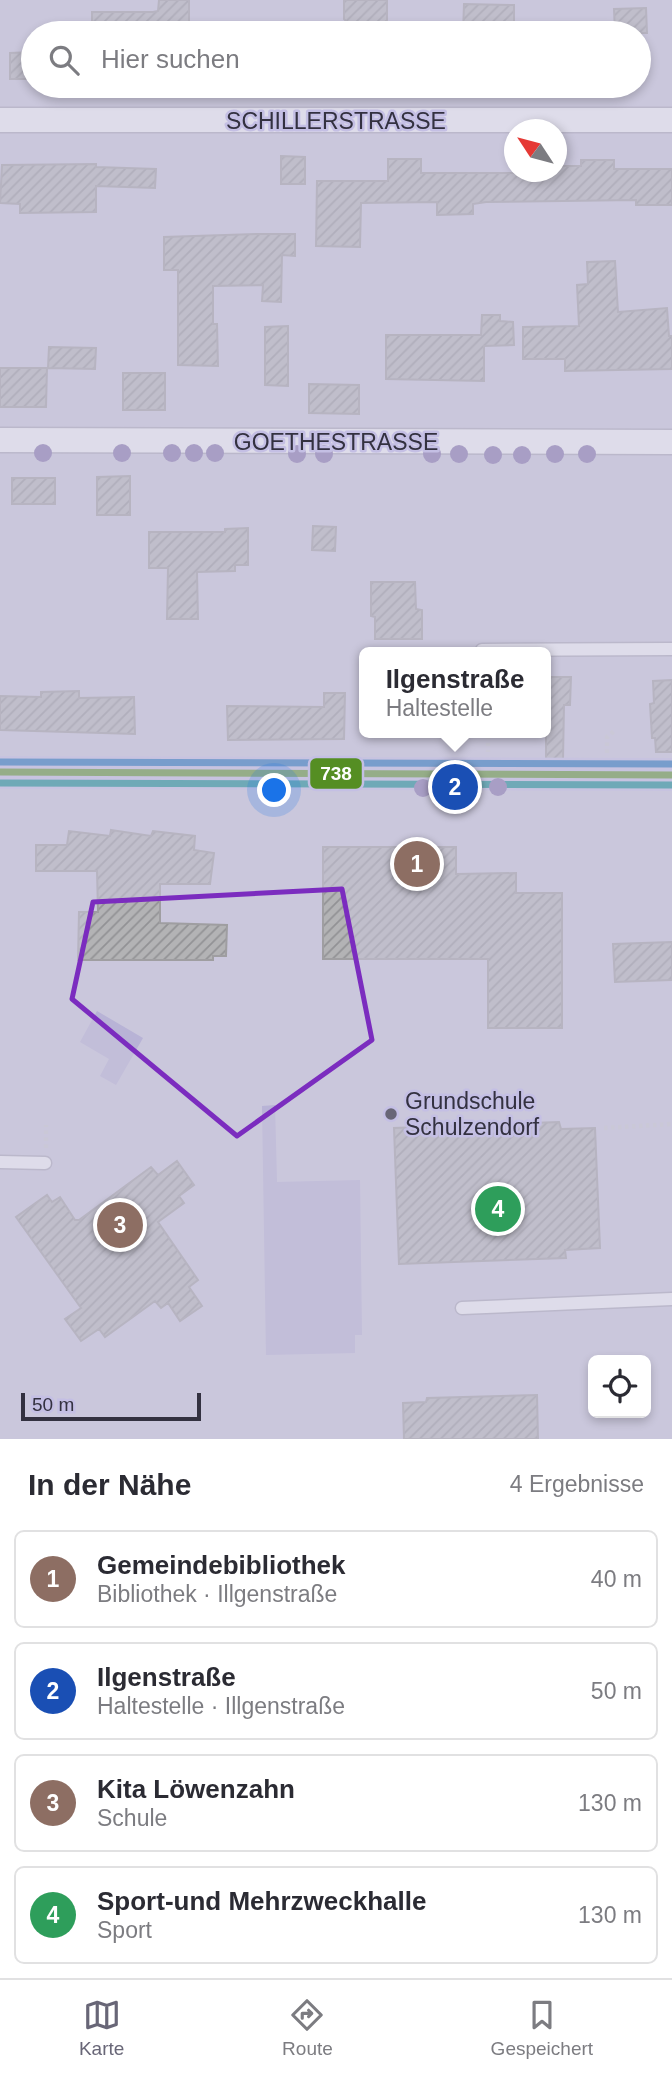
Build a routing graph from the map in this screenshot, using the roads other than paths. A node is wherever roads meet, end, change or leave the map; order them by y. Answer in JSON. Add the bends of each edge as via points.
{"nodes":[{"id":1,"x":0,"y":120,"type":"edge"},
{"id":2,"x":672,"y":120,"type":"edge"},
{"id":3,"x":0,"y":440,"type":"edge"},
{"id":4,"x":672,"y":442,"type":"edge"},
{"id":5,"x":672,"y":649,"type":"edge"},
{"id":6,"x":551,"y":650,"type":"edge"},
{"id":7,"x":0,"y":772,"type":"edge"},
{"id":8,"x":672,"y":775,"type":"edge"},
{"id":9,"x":0,"y":1162,"type":"edge"},
{"id":10,"x":45,"y":1163,"type":"dead end"},
{"id":11,"x":672,"y":1299,"type":"edge"},
{"id":12,"x":462,"y":1308,"type":"dead end"}],
"edges":[{"from":1,"to":2,"type":"street","name":"SCHILLERSTRASSE"},
{"from":3,"to":4,"type":"street","name":"GOETHESTRASSE"},
{"from":5,"to":6,"type":"lane"},
{"from":7,"to":8,"type":"street"},
{"from":9,"to":10,"type":"lane"},
{"from":11,"to":12,"type":"lane"}]}
